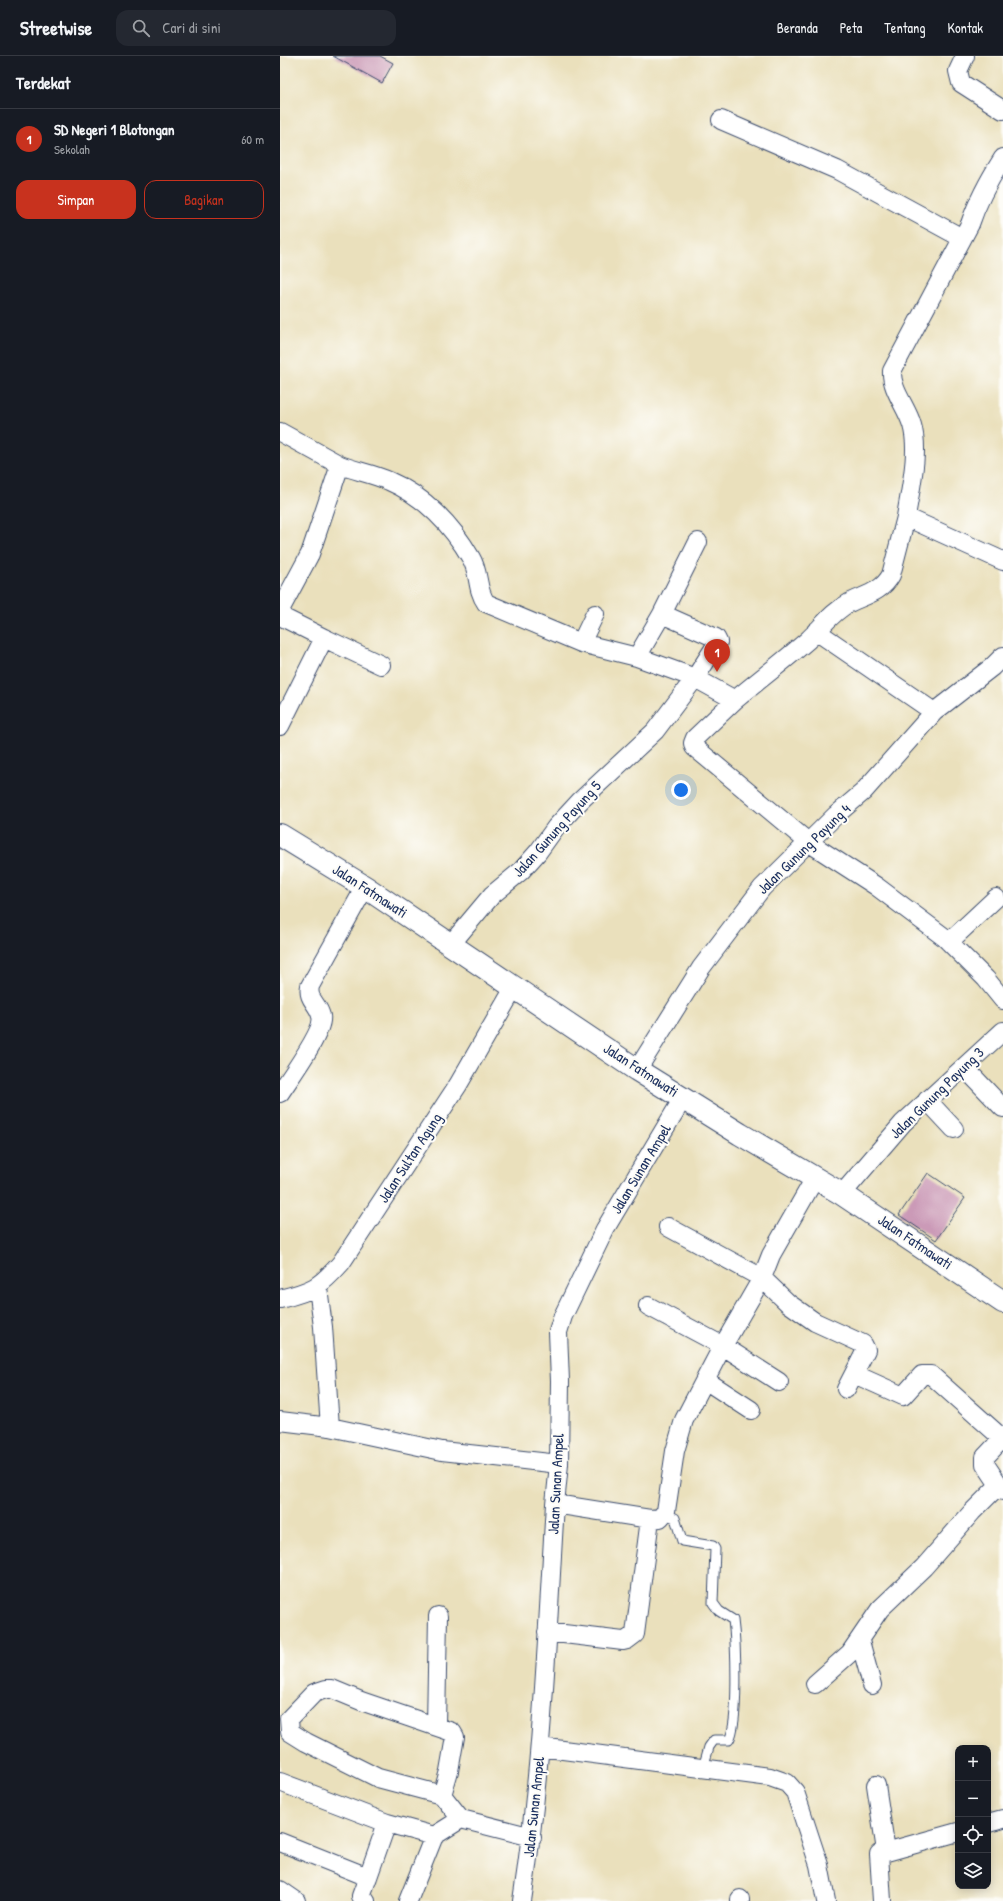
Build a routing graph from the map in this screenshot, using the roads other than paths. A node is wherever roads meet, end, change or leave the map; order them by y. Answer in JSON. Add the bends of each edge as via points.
{"nodes":[{"id":1,"x":965,"y":56,"type":"edge"},
{"id":2,"x":1003,"y":110,"type":"edge"},
{"id":3,"x":721,"y":120,"type":"dead end"},
{"id":4,"x":1003,"y":158,"type":"edge"},
{"id":5,"x":962,"y":238,"type":"junction"},
{"id":6,"x":280,"y":432,"type":"edge"},
{"id":7,"x":340,"y":465,"type":"junction"},
{"id":8,"x":906,"y":517,"type":"junction"},
{"id":9,"x":698,"y":542,"type":"dead end"},
{"id":10,"x":1003,"y":561,"type":"edge"},
{"id":11,"x":595,"y":614,"type":"dead end"},
{"id":12,"x":662,"y":614,"type":"junction"},
{"id":13,"x":816,"y":631,"type":"junction"},
{"id":14,"x":324,"y":638,"type":"junction"},
{"id":15,"x":581,"y":643,"type":"junction"},
{"id":16,"x":1003,"y":656,"type":"edge"},
{"id":17,"x":637,"y":657,"type":"junction"},
{"id":18,"x":381,"y":665,"type":"dead end"},
{"id":19,"x":695,"y":678,"type":"junction"},
{"id":20,"x":735,"y":700,"type":"junction"},
{"id":21,"x":934,"y":712,"type":"junction"},
{"id":22,"x":280,"y":726,"type":"edge"},
{"id":23,"x":280,"y":835,"type":"edge"},
{"id":24,"x":808,"y":842,"type":"junction"},
{"id":25,"x":365,"y":887,"type":"junction"},
{"id":26,"x":996,"y":898,"type":"dead end"},
{"id":27,"x":949,"y":942,"type":"junction"},
{"id":28,"x":451,"y":944,"type":"junction"},
{"id":29,"x":514,"y":988,"type":"junction"},
{"id":30,"x":1003,"y":1000,"type":"edge"},
{"id":31,"x":1003,"y":1032,"type":"edge"},
{"id":32,"x":964,"y":1067,"type":"junction"},
{"id":33,"x":637,"y":1070,"type":"junction"},
{"id":34,"x":280,"y":1093,"type":"edge"},
{"id":35,"x":683,"y":1098,"type":"junction"},
{"id":36,"x":927,"y":1100,"type":"junction"},
{"id":37,"x":1003,"y":1108,"type":"edge"},
{"id":38,"x":954,"y":1129,"type":"dead end"},
{"id":39,"x":815,"y":1178,"type":"junction"},
{"id":40,"x":842,"y":1194,"type":"junction"},
{"id":41,"x":668,"y":1227,"type":"dead end"},
{"id":42,"x":762,"y":1278,"type":"junction"},
{"id":43,"x":318,"y":1287,"type":"junction"},
{"id":44,"x":280,"y":1299,"type":"edge"},
{"id":45,"x":1003,"y":1302,"type":"edge"},
{"id":46,"x":648,"y":1306,"type":"dead end"},
{"id":47,"x":723,"y":1346,"type":"junction"},
{"id":48,"x":705,"y":1380,"type":"junction"},
{"id":49,"x":779,"y":1382,"type":"dead end"},
{"id":50,"x":751,"y":1410,"type":"dead end"},
{"id":51,"x":280,"y":1421,"type":"edge"},
{"id":52,"x":330,"y":1427,"type":"junction"},
{"id":53,"x":1003,"y":1439,"type":"edge"},
{"id":54,"x":559,"y":1464,"type":"junction"},
{"id":55,"x":1001,"y":1488,"type":"edge"},
{"id":56,"x":555,"y":1504,"type":"junction"},
{"id":57,"x":658,"y":1516,"type":"junction"},
{"id":58,"x":438,"y":1616,"type":"dead end"},
{"id":59,"x":547,"y":1632,"type":"junction"},
{"id":60,"x":860,"y":1641,"type":"junction"},
{"id":61,"x":815,"y":1684,"type":"dead end"},
{"id":62,"x":872,"y":1685,"type":"dead end"},
{"id":63,"x":436,"y":1726,"type":"junction"},
{"id":64,"x":540,"y":1747,"type":"junction"},
{"id":65,"x":703,"y":1768,"type":"junction"},
{"id":66,"x":280,"y":1782,"type":"edge"},
{"id":67,"x":876,"y":1785,"type":"dead end"},
{"id":68,"x":442,"y":1795,"type":"junction"},
{"id":69,"x":461,"y":1819,"type":"junction"},
{"id":70,"x":1003,"y":1819,"type":"edge"},
{"id":71,"x":991,"y":1822,"type":"edge"},
{"id":72,"x":387,"y":1823,"type":"junction"},
{"id":73,"x":955,"y":1833,"type":"edge"},
{"id":74,"x":434,"y":1836,"type":"junction"},
{"id":75,"x":532,"y":1837,"type":"junction"},
{"id":76,"x":280,"y":1842,"type":"edge"},
{"id":77,"x":886,"y":1851,"type":"junction"},
{"id":78,"x":368,"y":1877,"type":"junction"},
{"id":79,"x":280,"y":1890,"type":"edge"},
{"id":80,"x":296,"y":1901,"type":"edge"},
{"id":81,"x":366,"y":1901,"type":"edge"},
{"id":82,"x":408,"y":1901,"type":"edge"},
{"id":83,"x":522,"y":1901,"type":"edge"},
{"id":84,"x":826,"y":1901,"type":"edge"},
{"id":85,"x":882,"y":1901,"type":"edge"}],
"edges":[{"from":1,"to":2,"type":"street","via":[[958,71],[961,83]]},
{"from":3,"to":5,"type":"street","via":[[837,170]]},
{"from":4,"to":5,"type":"street","via":[[986,184]]},
{"from":5,"to":8,"type":"street","via":[[892,371],[894,385],[912,425],[915,439]]},
{"from":6,"to":7,"type":"street"},
{"from":7,"to":14,"type":"street","via":[[310,554],[280,610],[282,617]]},
{"from":7,"to":15,"type":"street","via":[[389,481],[415,495],[437,513],[471,557],[477,570],[481,596],[486,603]]},
{"from":8,"to":10,"type":"street"},
{"from":8,"to":13,"type":"street","via":[[887,583],[880,589],[848,603],[827,618]]},
{"from":9,"to":12,"type":"street"},
{"from":11,"to":15,"type":"street"},
{"from":12,"to":17,"type":"street"},
{"from":12,"to":19,"type":"street","name":"Jalan Gunung Payung 5","via":[[716,638],[718,642]]},
{"from":13,"to":20,"type":"street"},
{"from":13,"to":21,"type":"street"},
{"from":14,"to":18,"type":"street"},
{"from":14,"to":22,"type":"street"},
{"from":15,"to":17,"type":"street"},
{"from":16,"to":21,"type":"street","name":"Jalan Gunung Payung 4"},
{"from":17,"to":19,"type":"street"},
{"from":19,"to":20,"type":"street"},
{"from":19,"to":28,"type":"street","name":"Jalan Gunung Payung 5","via":[[655,730],[580,801],[521,871],[492,896]]},
{"from":20,"to":24,"type":"street","via":[[695,738],[694,747]]},
{"from":21,"to":24,"type":"street","name":"Jalan Gunung Payung 4","via":[[863,792]]},
{"from":23,"to":25,"type":"main road","name":"Jalan Fatmawati"},
{"from":24,"to":27,"type":"street","via":[[876,886]]},
{"from":24,"to":33,"type":"street","name":"Jalan Gunung Payung 4","via":[[762,888],[720,943],[693,980]]},
{"from":25,"to":28,"type":"main road","name":"Jalan Fatmawati"},
{"from":25,"to":34,"type":"street","via":[[310,986],[310,1000],[316,1005],[322,1017],[319,1032]]},
{"from":26,"to":27,"type":"street"},
{"from":27,"to":30,"type":"street"},
{"from":28,"to":29,"type":"main road","name":"Jalan Fatmawati"},
{"from":29,"to":33,"type":"main road","name":"Jalan Fatmawati"},
{"from":29,"to":43,"type":"street","name":"Jalan Sultan Agung","via":[[454,1092],[340,1263]]},
{"from":31,"to":32,"type":"street","name":"Jalan Gunung Payung 3"},
{"from":32,"to":36,"type":"street","name":"Jalan Gunung Payung 3"},
{"from":32,"to":37,"type":"street"},
{"from":33,"to":35,"type":"main road","name":"Jalan Fatmawati"},
{"from":35,"to":39,"type":"main road","name":"Jalan Fatmawati"},
{"from":35,"to":54,"type":"street","name":"Jalan Sunan Ampel","via":[[605,1229],[563,1316],[558,1332]]},
{"from":36,"to":38,"type":"street"},
{"from":36,"to":40,"type":"street","name":"Jalan Gunung Payung 3","via":[[903,1123]]},
{"from":39,"to":40,"type":"main road","name":"Jalan Fatmawati"},
{"from":39,"to":42,"type":"street"},
{"from":40,"to":45,"type":"main road","name":"Jalan Fatmawati"},
{"from":41,"to":42,"type":"street"},
{"from":42,"to":47,"type":"street"},
{"from":42,"to":53,"type":"street","via":[[815,1322],[863,1344],[866,1350],[850,1382],[900,1394],[922,1375],[931,1375]]},
{"from":43,"to":44,"type":"street","name":"Jalan Sultan Agung"},
{"from":43,"to":52,"type":"street","via":[[324,1327]]},
{"from":46,"to":47,"type":"street"},
{"from":47,"to":48,"type":"street"},
{"from":47,"to":49,"type":"street"},
{"from":48,"to":50,"type":"street"},
{"from":48,"to":57,"type":"street","via":[[679,1435]]},
{"from":51,"to":52,"type":"street"},
{"from":52,"to":54,"type":"street","via":[[442,1451]]},
{"from":53,"to":55,"type":"street","via":[[985,1457],[985,1464]]},
{"from":54,"to":56,"type":"street","name":"Jalan Sunan Ampel"},
{"from":55,"to":60,"type":"street","via":[[972,1512],[924,1568],[880,1609]]},
{"from":56,"to":57,"type":"street"},
{"from":56,"to":59,"type":"street","name":"Jalan Sunan Ampel"},
{"from":57,"to":59,"type":"street","via":[[635,1634],[623,1641]]},
{"from":57,"to":65,"type":"lane","via":[[675,1518],[682,1541],[713,1546],[713,1603],[719,1611],[734,1620],[736,1693],[733,1733],[729,1740],[714,1740],[709,1747]]},
{"from":58,"to":63,"type":"street"},
{"from":59,"to":64,"type":"street","name":"Jalan Sunan Ampel"},
{"from":60,"to":61,"type":"street"},
{"from":60,"to":62,"type":"street"},
{"from":63,"to":68,"type":"street","via":[[452,1732],[455,1737]]},
{"from":63,"to":68,"type":"street","via":[[332,1689],[314,1693],[292,1715],[289,1722],[290,1732],[294,1736],[378,1778]]},
{"from":64,"to":65,"type":"street"},
{"from":64,"to":75,"type":"street","name":"Jalan Sunan Ampel"},
{"from":65,"to":84,"type":"street","via":[[770,1777],[790,1786],[795,1792],[811,1840]]},
{"from":66,"to":72,"type":"street"},
{"from":67,"to":77,"type":"street"},
{"from":68,"to":69,"type":"street"},
{"from":69,"to":74,"type":"street"},
{"from":69,"to":75,"type":"street"},
{"from":70,"to":71,"type":"street"},
{"from":72,"to":74,"type":"street"},
{"from":72,"to":78,"type":"street"},
{"from":73,"to":77,"type":"street"},
{"from":74,"to":82,"type":"street"},
{"from":75,"to":83,"type":"street","name":"Jalan Sunan Ampel"},
{"from":76,"to":78,"type":"street"},
{"from":77,"to":85,"type":"street","via":[[879,1854]]},
{"from":78,"to":81,"type":"street","via":[[361,1896]]},
{"from":79,"to":80,"type":"street"}]}
